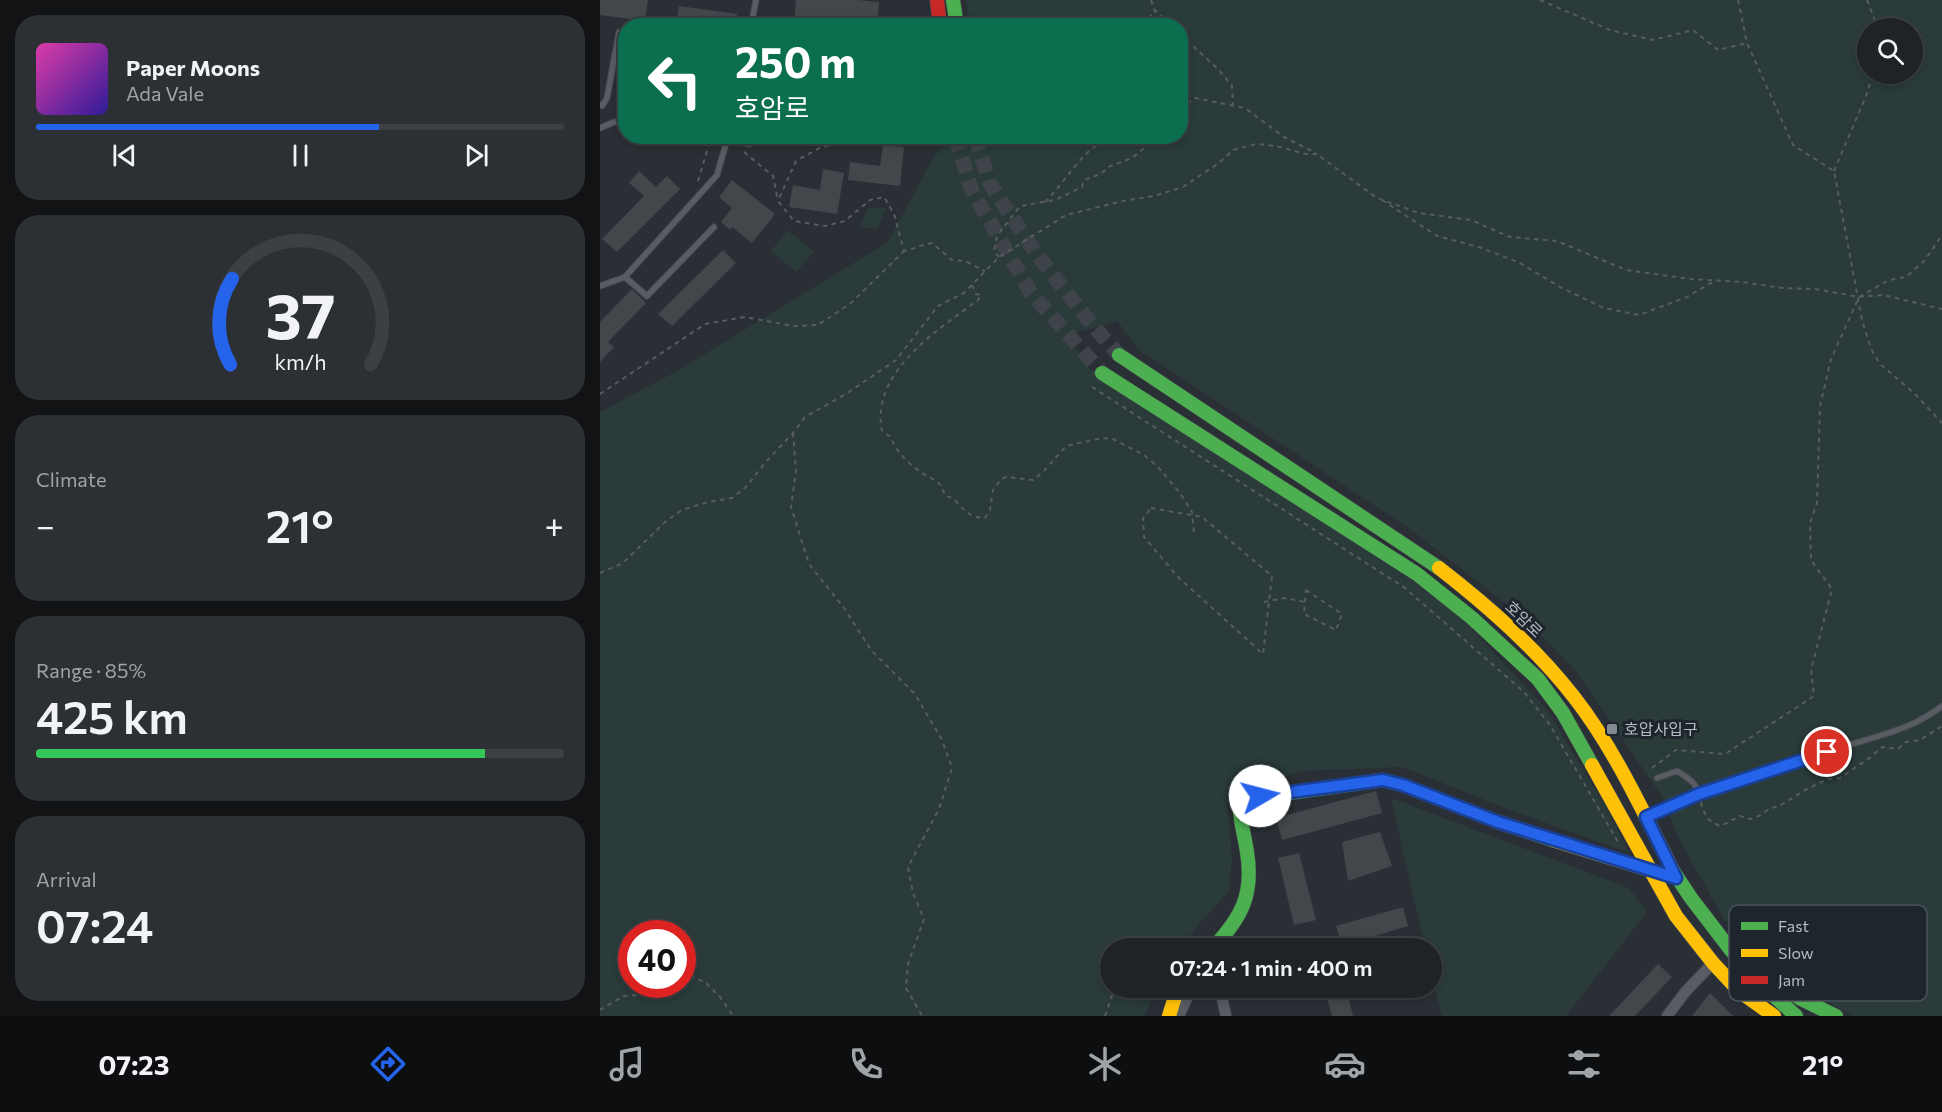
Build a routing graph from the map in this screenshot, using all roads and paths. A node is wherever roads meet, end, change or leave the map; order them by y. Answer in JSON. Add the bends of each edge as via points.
{"nodes":[{"id":1,"x":756,"y":0,"type":"edge"},
{"id":2,"x":937,"y":0,"type":"edge"},
{"id":3,"x":953,"y":0,"type":"edge"},
{"id":4,"x":1151,"y":0,"type":"edge"},
{"id":5,"x":1540,"y":0,"type":"edge"},
{"id":6,"x":1738,"y":0,"type":"edge"},
{"id":7,"x":1867,"y":0,"type":"edge"},
{"id":8,"x":1155,"y":10,"type":"junction"},
{"id":9,"x":753,"y":18,"type":"edge"},
{"id":10,"x":939,"y":18,"type":"edge"},
{"id":11,"x":956,"y":18,"type":"edge"},
{"id":12,"x":1150,"y":18,"type":"edge"},
{"id":13,"x":1158,"y":18,"type":"edge"},
{"id":14,"x":1163,"y":18,"type":"edge"},
{"id":15,"x":1874,"y":18,"type":"edge"},
{"id":16,"x":618,"y":38,"type":"edge"},
{"id":17,"x":1188,"y":41,"type":"edge"},
{"id":18,"x":1747,"y":43,"type":"junction"},
{"id":19,"x":1870,"y":84,"type":"edge"},
{"id":20,"x":1188,"y":103,"type":"edge"},
{"id":21,"x":600,"y":105,"type":"edge"},
{"id":22,"x":1233,"y":105,"type":"junction"},
{"id":23,"x":618,"y":122,"type":"edge"},
{"id":24,"x":600,"y":128,"type":"edge"},
{"id":25,"x":709,"y":144,"type":"edge"},
{"id":26,"x":726,"y":144,"type":"edge"},
{"id":27,"x":736,"y":144,"type":"edge"},
{"id":28,"x":835,"y":144,"type":"edge"},
{"id":29,"x":1099,"y":144,"type":"edge"},
{"id":30,"x":1150,"y":144,"type":"edge"},
{"id":31,"x":1318,"y":154,"type":"junction"},
{"id":32,"x":704,"y":165,"type":"dead end"},
{"id":33,"x":1833,"y":171,"type":"junction"},
{"id":34,"x":1377,"y":198,"type":"junction"},
{"id":35,"x":778,"y":201,"type":"junction"},
{"id":36,"x":1045,"y":202,"type":"junction"},
{"id":37,"x":714,"y":227,"type":"dead end"},
{"id":38,"x":1942,"y":235,"type":"edge"},
{"id":39,"x":904,"y":251,"type":"junction"},
{"id":40,"x":999,"y":257,"type":"junction"},
{"id":41,"x":985,"y":271,"type":"junction"},
{"id":42,"x":625,"y":277,"type":"junction"},
{"id":43,"x":1716,"y":280,"type":"junction"},
{"id":44,"x":972,"y":285,"type":"junction"},
{"id":45,"x":600,"y":286,"type":"edge"},
{"id":46,"x":1859,"y":297,"type":"junction"},
{"id":47,"x":1942,"y":309,"type":"edge"},
{"id":48,"x":1119,"y":355,"type":"tunnel mouth"},
{"id":49,"x":1102,"y":374,"type":"tunnel mouth"},
{"id":50,"x":1092,"y":387,"type":"dead end"},
{"id":51,"x":600,"y":394,"type":"edge"},
{"id":52,"x":1942,"y":423,"type":"edge"},
{"id":53,"x":793,"y":433,"type":"junction"},
{"id":54,"x":1193,"y":516,"type":"junction"},
{"id":55,"x":1194,"y":534,"type":"dead end"},
{"id":56,"x":600,"y":573,"type":"edge"},
{"id":57,"x":1264,"y":602,"type":"dead end"},
{"id":58,"x":1305,"y":602,"type":"junction"},
{"id":59,"x":1942,"y":706,"type":"edge"},
{"id":60,"x":1942,"y":726,"type":"edge"},
{"id":61,"x":1652,"y":768,"type":"dead end"},
{"id":62,"x":1657,"y":778,"type":"dead end"},
{"id":63,"x":1699,"y":794,"type":"junction"},
{"id":64,"x":1646,"y":817,"type":"junction"},
{"id":65,"x":1515,"y":818,"type":"dead end"},
{"id":66,"x":1498,"y":822,"type":"junction"},
{"id":67,"x":1619,"y":844,"type":"dead end"},
{"id":68,"x":1651,"y":871,"type":"junction"},
{"id":69,"x":1676,"y":878,"type":"junction"},
{"id":70,"x":1221,"y":938,"type":"edge"},
{"id":71,"x":1729,"y":948,"type":"edge"},
{"id":72,"x":1713,"y":963,"type":"junction"},
{"id":73,"x":696,"y":978,"type":"edge"},
{"id":74,"x":1729,"y":980,"type":"edge"},
{"id":75,"x":620,"y":998,"type":"edge"},
{"id":76,"x":1111,"y":998,"type":"edge"},
{"id":77,"x":1175,"y":998,"type":"edge"},
{"id":78,"x":1187,"y":998,"type":"edge"},
{"id":79,"x":1222,"y":998,"type":"edge"},
{"id":80,"x":1749,"y":1001,"type":"edge"},
{"id":81,"x":1753,"y":1001,"type":"edge"},
{"id":82,"x":1780,"y":1001,"type":"edge"},
{"id":83,"x":1804,"y":1001,"type":"edge"},
{"id":84,"x":600,"y":1010,"type":"edge"},
{"id":85,"x":733,"y":1016,"type":"edge"},
{"id":86,"x":922,"y":1016,"type":"edge"},
{"id":87,"x":1105,"y":1016,"type":"edge"},
{"id":88,"x":1169,"y":1016,"type":"edge"},
{"id":89,"x":1179,"y":1016,"type":"edge"},
{"id":90,"x":1226,"y":1016,"type":"edge"},
{"id":91,"x":1667,"y":1016,"type":"edge"},
{"id":92,"x":1763,"y":1016,"type":"edge"},
{"id":93,"x":1774,"y":1016,"type":"edge"},
{"id":94,"x":1796,"y":1016,"type":"edge"},
{"id":95,"x":1836,"y":1016,"type":"edge"}],
"edges":[{"from":1,"to":9,"type":"lane"},
{"from":2,"to":10,"type":"main road"},
{"from":3,"to":11,"type":"main road"},
{"from":4,"to":8,"type":"path"},
{"from":5,"to":18,"type":"path","via":[[1610,30],[1653,40],[1693,30],[1718,50]]},
{"from":6,"to":18,"type":"path"},
{"from":7,"to":15,"type":"path"},
{"from":8,"to":12,"type":"path"},
{"from":8,"to":13,"type":"path"},
{"from":8,"to":14,"type":"path"},
{"from":16,"to":21,"type":"lane","via":[[607,98]]},
{"from":17,"to":22,"type":"path","via":[[1233,86]]},
{"from":18,"to":33,"type":"path","via":[[1793,145]]},
{"from":19,"to":33,"type":"path"},
{"from":20,"to":22,"type":"path","via":[[1194,98]]},
{"from":22,"to":31,"type":"path","via":[[1245,108],[1284,137]]},
{"from":23,"to":24,"type":"lane"},
{"from":25,"to":32,"type":"path"},
{"from":26,"to":42,"type":"lane","via":[[717,175]]},
{"from":27,"to":35,"type":"path","via":[[774,176]]},
{"from":28,"to":35,"type":"path","via":[[796,161]]},
{"from":29,"to":36,"type":"path"},
{"from":30,"to":36,"type":"path","via":[[1132,159],[1084,180],[1082,187]]},
{"from":31,"to":34,"type":"path"},
{"from":31,"to":40,"type":"path","via":[[1256,144],[1233,150],[1183,188],[1066,215]]},
{"from":33,"to":46,"type":"path"},
{"from":34,"to":43,"type":"path","via":[[1419,213],[1471,220],[1510,237],[1557,241],[1626,270]]},
{"from":34,"to":43,"type":"path","via":[[1437,236],[1520,263],[1604,308],[1639,315],[1687,297]]},
{"from":35,"to":39,"type":"path","via":[[794,220],[825,226],[845,221],[870,200],[884,197],[894,214]]},
{"from":36,"to":40,"type":"path","via":[[1020,206],[997,236],[994,251]]},
{"from":37,"to":42,"type":"lane","via":[[647,296]]},
{"from":38,"to":46,"type":"path","via":[[1925,260],[1906,277],[1889,280]]},
{"from":39,"to":41,"type":"path","via":[[932,243],[952,260]]},
{"from":39,"to":51,"type":"path","via":[[851,303],[818,325],[793,326],[745,317],[705,324]]},
{"from":40,"to":41,"type":"path"},
{"from":41,"to":44,"type":"path"},
{"from":42,"to":45,"type":"lane"},
{"from":43,"to":46,"type":"path"},
{"from":44,"to":53,"type":"path","via":[[938,306],[896,360],[805,417]]},
{"from":44,"to":54,"type":"path","via":[[975,294],[981,295],[978,300],[938,328],[907,359],[886,391],[879,419],[893,446],[923,474],[942,485],[945,496],[953,498],[967,514],[985,518],[993,490],[1001,479],[1033,480],[1066,446],[1102,438],[1113,440],[1153,461],[1180,493]]},
{"from":46,"to":47,"type":"path","via":[[1883,295]]},
{"from":46,"to":52,"type":"path","via":[[1865,330],[1880,364]]},
{"from":46,"to":61,"type":"path","via":[[1831,359],[1820,406],[1817,503],[1810,524],[1811,560],[1832,589],[1811,670],[1814,696],[1725,754],[1676,750]]},
{"from":48,"to":64,"type":"main road","name":"호암로","via":[[1425,557],[1484,603],[1543,660],[1575,698]]},
{"from":49,"to":68,"type":"main road","via":[[1417,574],[1472,618],[1538,679],[1563,713]]},
{"from":50,"to":67,"type":"path","via":[[1405,588],[1524,692],[1550,725]]},
{"from":53,"to":56,"type":"path","via":[[732,498],[682,510],[666,520],[623,563]]},
{"from":53,"to":86,"type":"path","via":[[796,471],[791,507],[809,564],[871,650],[915,694],[942,740],[952,768],[939,809],[908,867],[924,919],[908,964],[906,988]]},
{"from":54,"to":54,"type":"path","via":[[1151,508],[1143,518],[1144,537],[1179,578],[1263,654],[1272,576],[1202,517]]},
{"from":54,"to":55,"type":"path"},
{"from":57,"to":58,"type":"path","via":[[1285,598]]},
{"from":58,"to":58,"type":"path","via":[[1306,590],[1342,614],[1336,630],[1304,614]]},
{"from":59,"to":63,"type":"lane","via":[[1898,731]]},
{"from":60,"to":63,"type":"path","via":[[1899,749],[1882,747],[1840,778],[1828,779],[1750,819],[1740,816],[1721,826],[1712,824],[1704,814]]},
{"from":62,"to":63,"type":"lane","via":[[1677,771],[1693,783]]},
{"from":63,"to":64,"type":"lane"},
{"from":64,"to":69,"type":"main road","name":"호암로"},
{"from":65,"to":66,"type":"lane"},
{"from":66,"to":68,"type":"main road"},
{"from":66,"to":70,"type":"main road","via":[[1383,780],[1260,796],[1240,811],[1251,880],[1238,919]]},
{"from":68,"to":69,"type":"main road"},
{"from":68,"to":72,"type":"main road","via":[[1676,916]]},
{"from":69,"to":71,"type":"main road","name":"호암로"},
{"from":72,"to":74,"type":"main road"},
{"from":72,"to":91,"type":"street"},
{"from":73,"to":85,"type":"path","via":[[720,997]]},
{"from":75,"to":84,"type":"path"},
{"from":76,"to":87,"type":"path"},
{"from":77,"to":88,"type":"main road"},
{"from":78,"to":89,"type":"street"},
{"from":79,"to":90,"type":"street"},
{"from":80,"to":92,"type":"main road"},
{"from":81,"to":93,"type":"main road"},
{"from":82,"to":94,"type":"main road","name":"호암로"},
{"from":83,"to":95,"type":"main road"}]}
